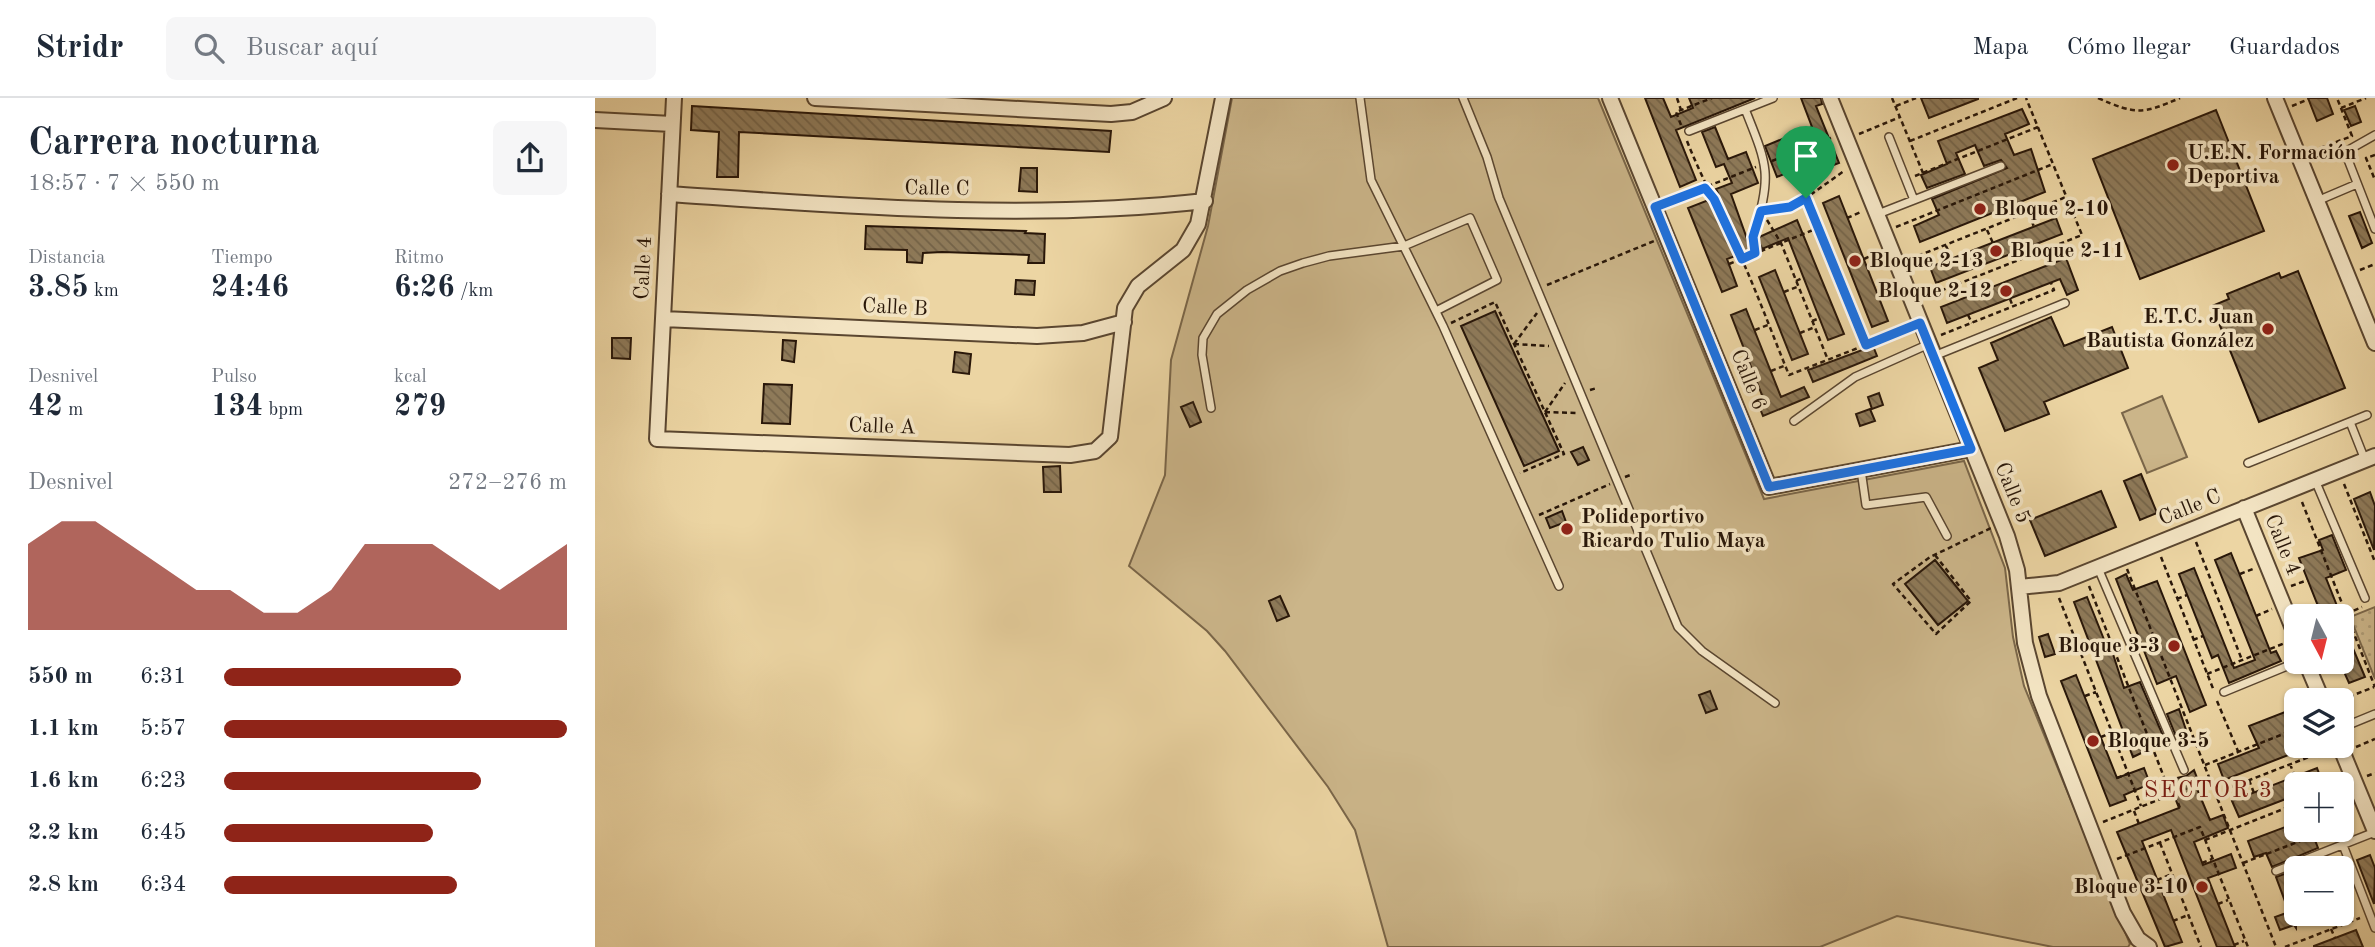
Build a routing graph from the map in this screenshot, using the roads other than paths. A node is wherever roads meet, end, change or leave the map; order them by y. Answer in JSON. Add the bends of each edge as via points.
{"nodes":[{"id":1,"x":674,"y":98,"type":"edge"},
{"id":2,"x":815,"y":98,"type":"edge"},
{"id":3,"x":1164,"y":98,"type":"edge"},
{"id":4,"x":1223,"y":98,"type":"edge"},
{"id":5,"x":1360,"y":98,"type":"edge"},
{"id":6,"x":1462,"y":98,"type":"edge"},
{"id":7,"x":1610,"y":98,"type":"edge"},
{"id":8,"x":1773,"y":98,"type":"edge"},
{"id":9,"x":1830,"y":98,"type":"edge"},
{"id":10,"x":2278,"y":104,"type":"edge"},
{"id":11,"x":1745,"y":109,"type":"junction"},
{"id":12,"x":595,"y":120,"type":"edge"},
{"id":13,"x":672,"y":124,"type":"junction"},
{"id":14,"x":1689,"y":131,"type":"dead end"},
{"id":15,"x":2375,"y":135,"type":"edge"},
{"id":16,"x":1889,"y":137,"type":"dead end"},
{"id":17,"x":2001,"y":166,"type":"dead end"},
{"id":18,"x":2357,"y":184,"type":"junction"},
{"id":19,"x":669,"y":194,"type":"junction"},
{"id":20,"x":1914,"y":200,"type":"junction"},
{"id":21,"x":1205,"y":201,"type":"junction"},
{"id":22,"x":2317,"y":201,"type":"junction"},
{"id":23,"x":1877,"y":215,"type":"junction"},
{"id":24,"x":2375,"y":229,"type":"edge"},
{"id":25,"x":1755,"y":230,"type":"road end"},
{"id":26,"x":1404,"y":246,"type":"junction"},
{"id":27,"x":2065,"y":303,"type":"dead end"},
{"id":28,"x":1436,"y":311,"type":"junction"},
{"id":29,"x":663,"y":319,"type":"junction"},
{"id":30,"x":1124,"y":323,"type":"junction"},
{"id":31,"x":2375,"y":343,"type":"edge"},
{"id":32,"x":1930,"y":347,"type":"junction"},
{"id":33,"x":1211,"y":408,"type":"dead end"},
{"id":34,"x":2367,"y":415,"type":"dead end"},
{"id":35,"x":1794,"y":421,"type":"dead end"},
{"id":36,"x":2350,"y":422,"type":"junction"},
{"id":37,"x":657,"y":439,"type":"joint"},
{"id":38,"x":1971,"y":449,"type":"junction"},
{"id":39,"x":2370,"y":458,"type":"edge"},
{"id":40,"x":2248,"y":463,"type":"dead end"},
{"id":41,"x":1861,"y":470,"type":"junction"},
{"id":42,"x":2315,"y":480,"type":"junction"},
{"id":43,"x":2245,"y":508,"type":"junction"},
{"id":44,"x":1947,"y":536,"type":"dead end"},
{"id":45,"x":2091,"y":571,"type":"junction"},
{"id":46,"x":1559,"y":586,"type":"dead end"},
{"id":47,"x":2019,"y":587,"type":"junction"},
{"id":48,"x":2365,"y":598,"type":"dead end"},
{"id":49,"x":2284,"y":606,"type":"edge"},
{"id":50,"x":2284,"y":667,"type":"edge"},
{"id":51,"x":2224,"y":692,"type":"dead end"},
{"id":52,"x":1775,"y":703,"type":"dead end"},
{"id":53,"x":2375,"y":714,"type":"edge"},
{"id":54,"x":2354,"y":722,"type":"edge"},
{"id":55,"x":2344,"y":758,"type":"edge"},
{"id":56,"x":2184,"y":770,"type":"dead end"},
{"id":57,"x":2375,"y":831,"type":"edge"},
{"id":58,"x":2343,"y":845,"type":"junction"},
{"id":59,"x":2276,"y":871,"type":"dead end"},
{"id":60,"x":2375,"y":928,"type":"edge"},
{"id":61,"x":2149,"y":947,"type":"edge"}],
"edges":[{"from":1,"to":13,"type":"street","name":"Calle 4"},
{"from":2,"to":3,"type":"street","via":[[1111,114],[1132,113]]},
{"from":4,"to":21,"type":"street"},
{"from":5,"to":26,"type":"lane","via":[[1371,180]]},
{"from":6,"to":52,"type":"lane","via":[[1678,627],[1702,651]]},
{"from":7,"to":41,"type":"street","name":"Calle 6","via":[[1769,487]]},
{"from":8,"to":11,"type":"lane"},
{"from":9,"to":23,"type":"street","name":"Calle 5"},
{"from":10,"to":22,"type":"street"},
{"from":11,"to":14,"type":"lane"},
{"from":11,"to":25,"type":"lane","via":[[1766,163],[1767,189]]},
{"from":12,"to":13,"type":"street"},
{"from":13,"to":19,"type":"street","name":"Calle 4"},
{"from":15,"to":18,"type":"lane","via":[[2345,152]]},
{"from":16,"to":20,"type":"lane"},
{"from":17,"to":20,"type":"lane"},
{"from":18,"to":22,"type":"lane"},
{"from":18,"to":24,"type":"lane"},
{"from":19,"to":21,"type":"street","name":"Calle C","via":[[981,211],[1134,208]]},
{"from":19,"to":29,"type":"street","name":"Calle 4"},
{"from":20,"to":23,"type":"lane"},
{"from":21,"to":30,"type":"street","via":[[1191,239],[1138,286],[1125,308]]},
{"from":22,"to":31,"type":"street"},
{"from":23,"to":32,"type":"street","name":"Calle 5"},
{"from":26,"to":28,"type":"lane"},
{"from":26,"to":28,"type":"lane","via":[[1470,218],[1497,280]]},
{"from":26,"to":33,"type":"lane","via":[[1303,262],[1228,304],[1209,323],[1203,338]]},
{"from":27,"to":32,"type":"lane"},
{"from":28,"to":46,"type":"lane"},
{"from":29,"to":30,"type":"street","name":"Calle B","via":[[1037,336],[1083,333]]},
{"from":29,"to":37,"type":"street","name":"Calle 4"},
{"from":30,"to":37,"type":"street","name":"Calle A","via":[[1113,427],[1103,445],[1083,455]]},
{"from":32,"to":35,"type":"lane","via":[[1855,377]]},
{"from":32,"to":38,"type":"street","name":"Calle 5"},
{"from":34,"to":36,"type":"lane"},
{"from":36,"to":39,"type":"lane"},
{"from":36,"to":40,"type":"lane"},
{"from":38,"to":41,"type":"street","name":"Calle 6"},
{"from":38,"to":47,"type":"street","name":"Calle 5","via":[[2014,556]]},
{"from":39,"to":42,"type":"street","name":"Calle C"},
{"from":41,"to":44,"type":"lane","via":[[1866,505],[1926,497]]},
{"from":42,"to":43,"type":"street","name":"Calle C"},
{"from":42,"to":48,"type":"lane"},
{"from":43,"to":45,"type":"street","name":"Calle C"},
{"from":43,"to":49,"type":"street","name":"Calle 4"},
{"from":45,"to":47,"type":"street","name":"Calle C","via":[[2054,585]]},
{"from":45,"to":56,"type":"lane"},
{"from":47,"to":61,"type":"street","name":"Calle 5","via":[[2033,677],[2123,913],[2138,939]]},
{"from":50,"to":51,"type":"lane"},
{"from":53,"to":54,"type":"lane"},
{"from":55,"to":57,"type":"street"},
{"from":57,"to":58,"type":"lane"},
{"from":58,"to":59,"type":"lane"},
{"from":58,"to":60,"type":"lane"}]}
